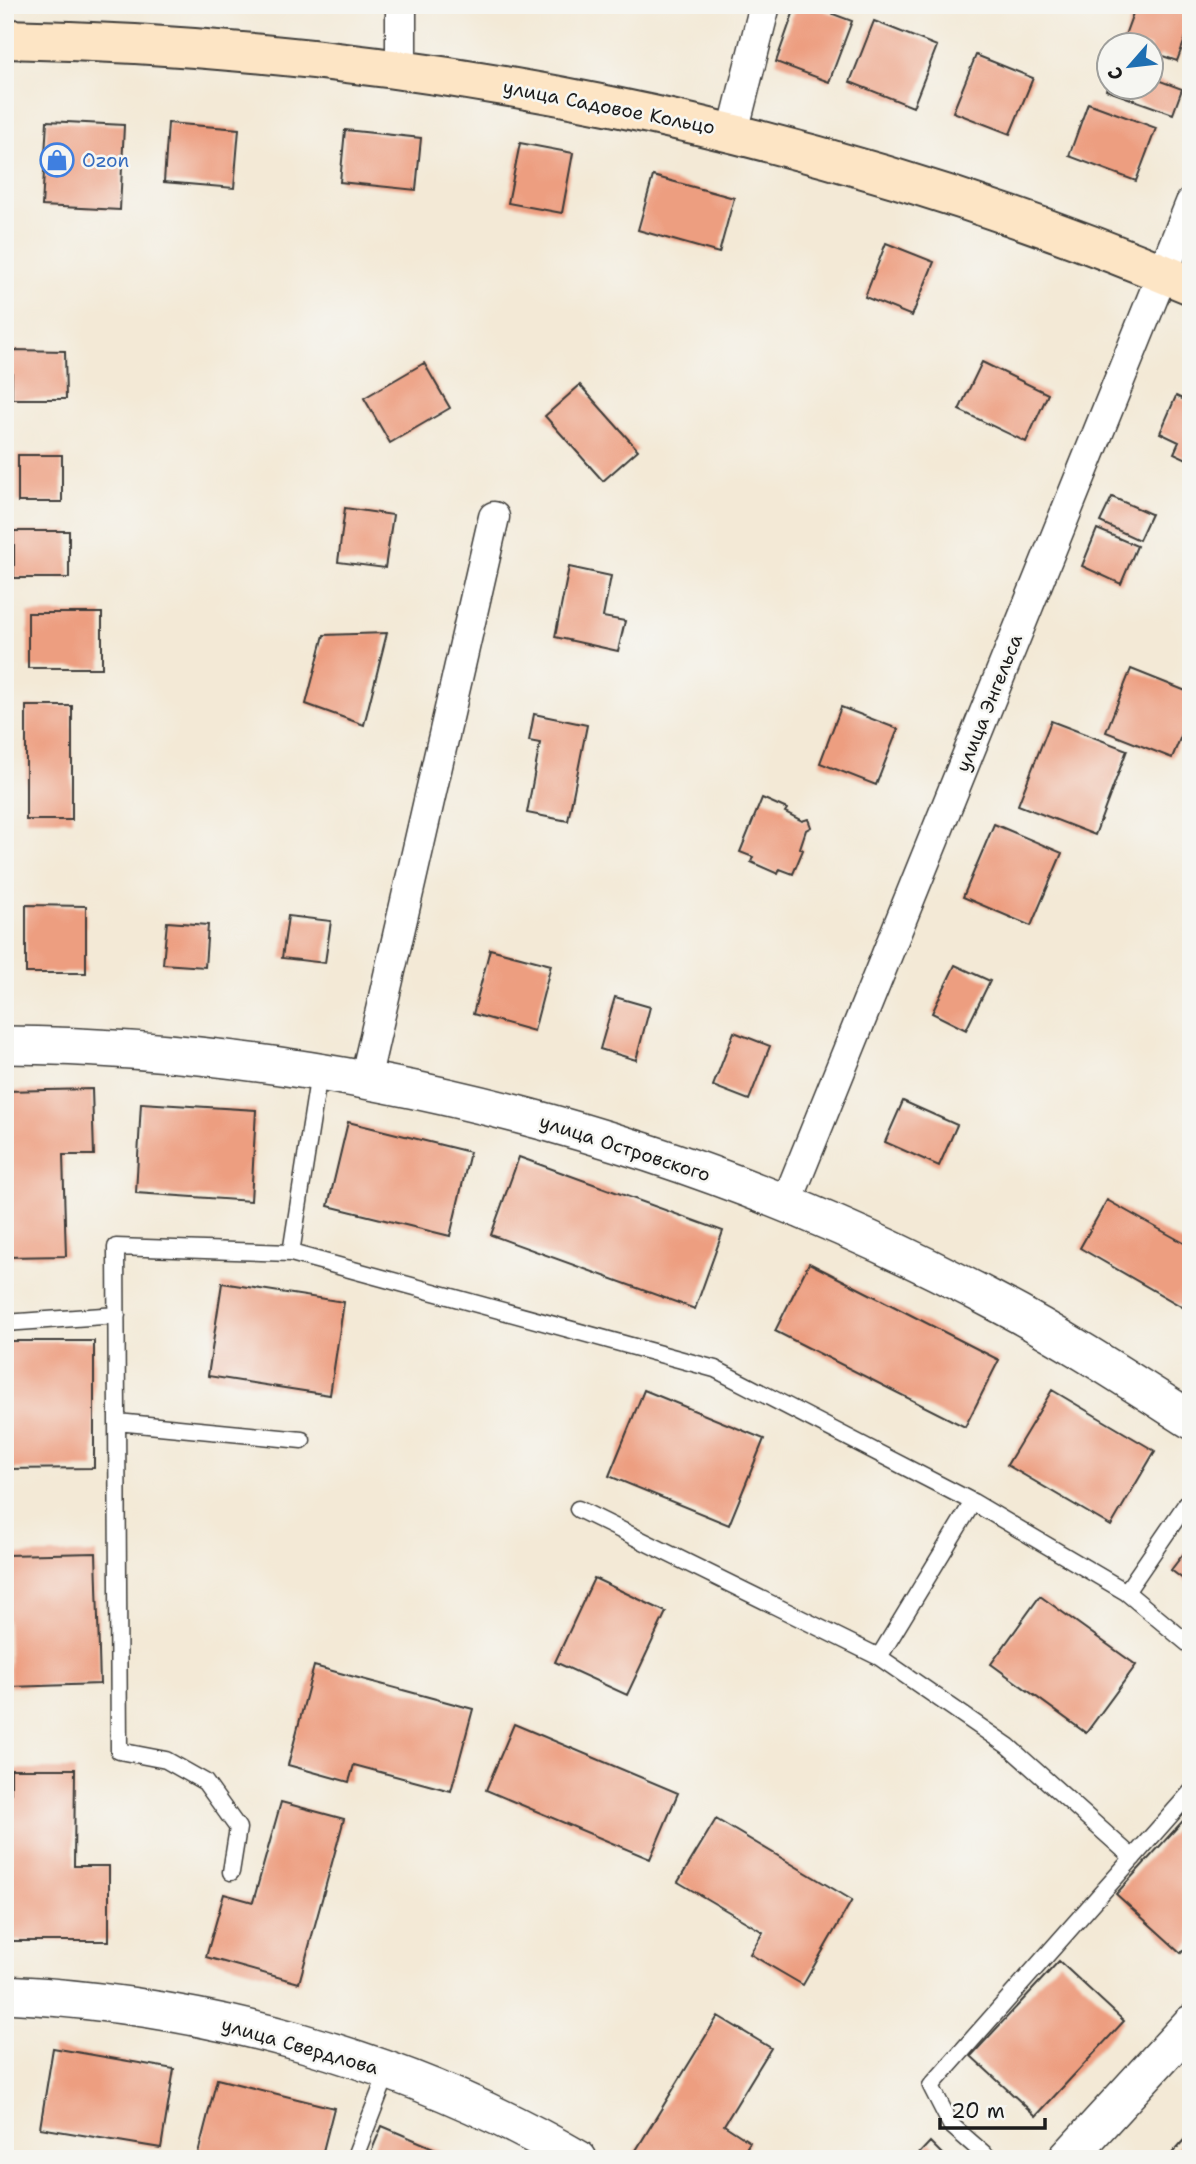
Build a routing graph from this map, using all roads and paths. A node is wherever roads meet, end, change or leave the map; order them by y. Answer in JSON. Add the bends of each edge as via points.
{"nodes":[{"id":1,"x":401,"y":5,"type":"edge"},
{"id":2,"x":765,"y":5,"type":"edge"},
{"id":3,"x":5,"y":39,"type":"edge"},
{"id":4,"x":401,"y":69,"type":"junction"},
{"id":5,"x":733,"y":132,"type":"junction"},
{"id":6,"x":1191,"y":203,"type":"edge"},
{"id":7,"x":1177,"y":279,"type":"edge"},
{"id":8,"x":494,"y":517,"type":"dead end"},
{"id":9,"x":5,"y":1045,"type":"edge"},
{"id":10,"x":319,"y":1073,"type":"junction"},
{"id":11,"x":365,"y":1080,"type":"junction"},
{"id":12,"x":786,"y":1204,"type":"junction"},
{"id":13,"x":291,"y":1253,"type":"junction"},
{"id":14,"x":117,"y":1315,"type":"junction"},
{"id":15,"x":5,"y":1323,"type":"edge"},
{"id":16,"x":1191,"y":1420,"type":"edge"},
{"id":17,"x":117,"y":1422,"type":"junction"},
{"id":18,"x":302,"y":1440,"type":"dead end"},
{"id":19,"x":1191,"y":1497,"type":"edge"},
{"id":20,"x":973,"y":1502,"type":"junction"},
{"id":21,"x":578,"y":1509,"type":"dead end"},
{"id":22,"x":1126,"y":1591,"type":"junction"},
{"id":23,"x":1191,"y":1646,"type":"edge"},
{"id":24,"x":879,"y":1657,"type":"junction"},
{"id":25,"x":1191,"y":1792,"type":"edge"},
{"id":26,"x":1133,"y":1858,"type":"junction"},
{"id":27,"x":231,"y":1872,"type":"dead end"},
{"id":28,"x":5,"y":1994,"type":"edge"},
{"id":29,"x":1191,"y":2024,"type":"edge"},
{"id":30,"x":388,"y":2071,"type":"junction"},
{"id":31,"x":1073,"y":2157,"type":"edge"},
{"id":32,"x":354,"y":2159,"type":"edge"},
{"id":33,"x":578,"y":2159,"type":"edge"},
{"id":34,"x":990,"y":2159,"type":"edge"}],
"edges":[{"from":1,"to":4,"type":"street"},
{"from":2,"to":5,"type":"street"},
{"from":3,"to":4,"type":"main road","name":"улица Садовое Кольцо","via":[[215,49]]},
{"from":4,"to":5,"type":"main road","name":"улица Садовое Кольцо","via":[[564,96]]},
{"from":5,"to":7,"type":"main road","name":"улица Садовое Кольцо","via":[[958,198]]},
{"from":6,"to":7,"type":"street","name":"улица Энгельса"},
{"from":7,"to":12,"type":"street","name":"улица Энгельса"},
{"from":8,"to":11,"type":"street"},
{"from":9,"to":10,"type":"street","name":"улица Островского","via":[[153,1052]]},
{"from":10,"to":11,"type":"street","name":"улица Островского"},
{"from":10,"to":13,"type":"lane"},
{"from":11,"to":12,"type":"street","name":"улица Островского","via":[[579,1131]]},
{"from":12,"to":16,"type":"street","name":"улица Островского","via":[[893,1250],[996,1302],[1097,1359]]},
{"from":13,"to":14,"type":"lane","via":[[116,1247]]},
{"from":13,"to":20,"type":"lane","via":[[715,1369]]},
{"from":14,"to":15,"type":"lane"},
{"from":14,"to":17,"type":"lane"},
{"from":17,"to":18,"type":"lane"},
{"from":17,"to":27,"type":"lane","via":[[119,1751],[166,1760],[205,1782],[238,1828]]},
{"from":19,"to":22,"type":"lane"},
{"from":20,"to":22,"type":"lane"},
{"from":20,"to":24,"type":"lane"},
{"from":21,"to":24,"type":"lane"},
{"from":22,"to":23,"type":"lane"},
{"from":24,"to":26,"type":"lane","via":[[1008,1746]]},
{"from":25,"to":26,"type":"lane"},
{"from":26,"to":34,"type":"lane","via":[[931,2087],[951,2125]]},
{"from":28,"to":30,"type":"street","name":"улица Свердлова","via":[[165,2010],[263,2031]]},
{"from":29,"to":31,"type":"street"},
{"from":30,"to":32,"type":"lane"},
{"from":30,"to":33,"type":"street","name":"улица Свердлова","via":[[452,2096]]}]}
